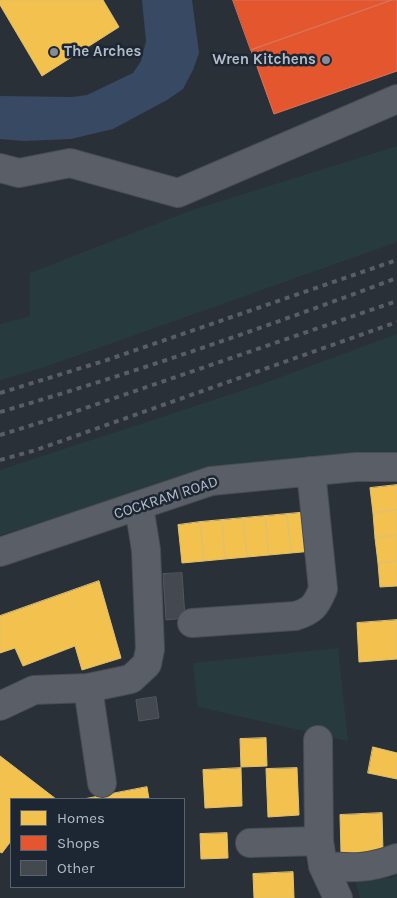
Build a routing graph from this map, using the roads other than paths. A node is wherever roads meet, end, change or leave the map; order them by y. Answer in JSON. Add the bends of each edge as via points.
{"nodes":[{"id":1,"x":397,"y":99,"type":"edge"},
{"id":2,"x":0,"y":168,"type":"edge"},
{"id":3,"x":397,"y":467,"type":"edge"},
{"id":4,"x":311,"y":472,"type":"junction"},
{"id":5,"x":139,"y":506,"type":"junction"},
{"id":6,"x":0,"y":552,"type":"edge"},
{"id":7,"x":192,"y":623,"type":"dead end"},
{"id":8,"x":88,"y":688,"type":"junction"},
{"id":9,"x":0,"y":706,"type":"edge"},
{"id":10,"x":318,"y":740,"type":"dead end"},
{"id":11,"x":102,"y":783,"type":"dead end"},
{"id":12,"x":250,"y":842,"type":"dead end"},
{"id":13,"x":322,"y":854,"type":"junction"},
{"id":14,"x":397,"y":858,"type":"edge"},
{"id":15,"x":338,"y":898,"type":"edge"}],
"edges":[{"from":1,"to":2,"type":"street","via":[[178,193],[70,163],[19,174]]},
{"from":3,"to":4,"type":"street","name":"COCKRAM ROAD"},
{"from":4,"to":5,"type":"street","name":"COCKRAM ROAD","via":[[211,481]]},
{"from":4,"to":7,"type":"street","via":[[323,589],[318,602],[308,612],[295,616]]},
{"from":5,"to":6,"type":"street","name":"COCKRAM ROAD"},
{"from":5,"to":8,"type":"street","via":[[146,550],[150,649],[147,664],[131,679]]},
{"from":8,"to":9,"type":"street","via":[[34,690]]},
{"from":8,"to":11,"type":"street"},
{"from":10,"to":13,"type":"street"},
{"from":12,"to":13,"type":"street"},
{"from":13,"to":14,"type":"street","via":[[364,868]]},
{"from":13,"to":15,"type":"street"}]}
